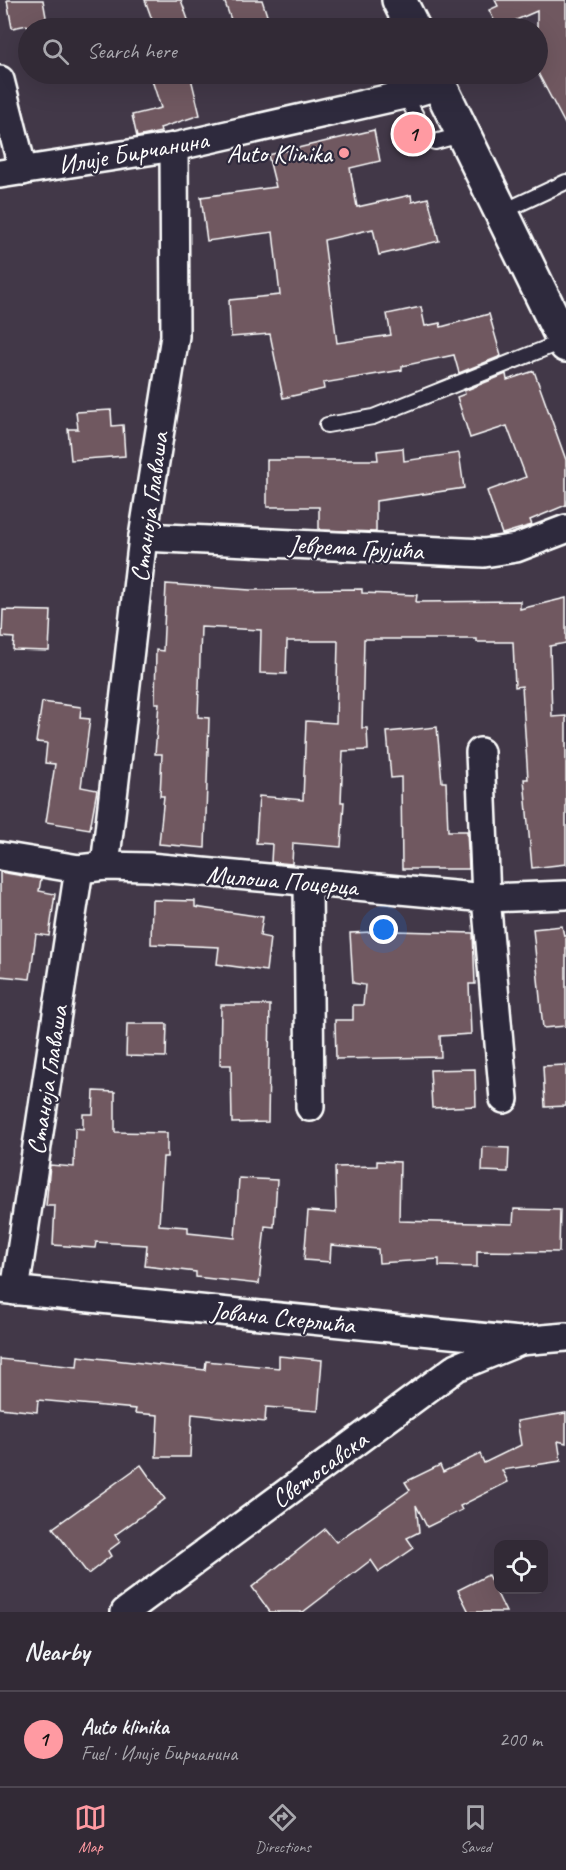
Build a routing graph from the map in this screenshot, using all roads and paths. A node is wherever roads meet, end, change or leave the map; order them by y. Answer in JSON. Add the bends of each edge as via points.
{"nodes":[{"id":1,"x":399,"y":0,"type":"edge"},
{"id":2,"x":408,"y":18,"type":"edge"},
{"id":3,"x":0,"y":80,"type":"edge"},
{"id":4,"x":427,"y":84,"type":"edge"},
{"id":5,"x":439,"y":84,"type":"edge"},
{"id":6,"x":405,"y":95,"type":"junction"},
{"id":7,"x":464,"y":134,"type":"junction"},
{"id":8,"x":174,"y":147,"type":"junction"},
{"id":9,"x":11,"y":172,"type":"edge"},
{"id":10,"x":566,"y":182,"type":"edge"},
{"id":11,"x":502,"y":212,"type":"junction"},
{"id":12,"x":565,"y":343,"type":"edge"},
{"id":13,"x":327,"y":425,"type":"dead end"},
{"id":14,"x":566,"y":529,"type":"edge"},
{"id":15,"x":143,"y":537,"type":"junction"},
{"id":16,"x":480,"y":752,"type":"dead end"},
{"id":17,"x":0,"y":856,"type":"edge"},
{"id":18,"x":92,"y":868,"type":"junction"},
{"id":19,"x":308,"y":882,"type":"junction"},
{"id":20,"x":566,"y":895,"type":"edge"},
{"id":21,"x":486,"y":898,"type":"junction"},
{"id":22,"x":504,"y":1099,"type":"dead end"},
{"id":23,"x":310,"y":1107,"type":"dead end"},
{"id":24,"x":7,"y":1290,"type":"edge"},
{"id":25,"x":566,"y":1337,"type":"edge"},
{"id":26,"x":520,"y":1341,"type":"junction"},
{"id":27,"x":125,"y":1612,"type":"edge"}],
"edges":[{"from":1,"to":2,"type":"main road"},
{"from":3,"to":9,"type":"street"},
{"from":4,"to":6,"type":"street","name":"Илије Бирчанина"},
{"from":5,"to":7,"type":"main road"},
{"from":6,"to":7,"type":"lane","via":[[429,140]]},
{"from":6,"to":8,"type":"street","name":"Илије Бирчанина"},
{"from":7,"to":11,"type":"main road"},
{"from":8,"to":9,"type":"street","name":"Илије Бирчанина"},
{"from":8,"to":15,"type":"street","name":"Станоја Главаша","via":[[175,336]]},
{"from":10,"to":11,"type":"lane"},
{"from":11,"to":12,"type":"main road"},
{"from":12,"to":13,"type":"lane","via":[[374,417]]},
{"from":14,"to":15,"type":"street","name":"Јеврема Грујића","via":[[516,548],[484,553]]},
{"from":15,"to":18,"type":"street","name":"Станоја Главаша"},
{"from":16,"to":21,"type":"street"},
{"from":17,"to":18,"type":"street","name":"Милоша Поцерца"},
{"from":18,"to":19,"type":"street","name":"Милоша Поцерца","via":[[149,867]]},
{"from":18,"to":24,"type":"street","name":"Станоја Главаша"},
{"from":19,"to":21,"type":"street","name":"Милоша Поцерца"},
{"from":19,"to":23,"type":"street"},
{"from":20,"to":21,"type":"street","name":"Милоша Поцерца"},
{"from":21,"to":22,"type":"street"},
{"from":24,"to":26,"type":"street","name":"Јована Скерлића"},
{"from":25,"to":26,"type":"street","name":"Јована Скерлића"},
{"from":26,"to":27,"type":"street","name":"Светосавска","via":[[456,1367]]}]}
